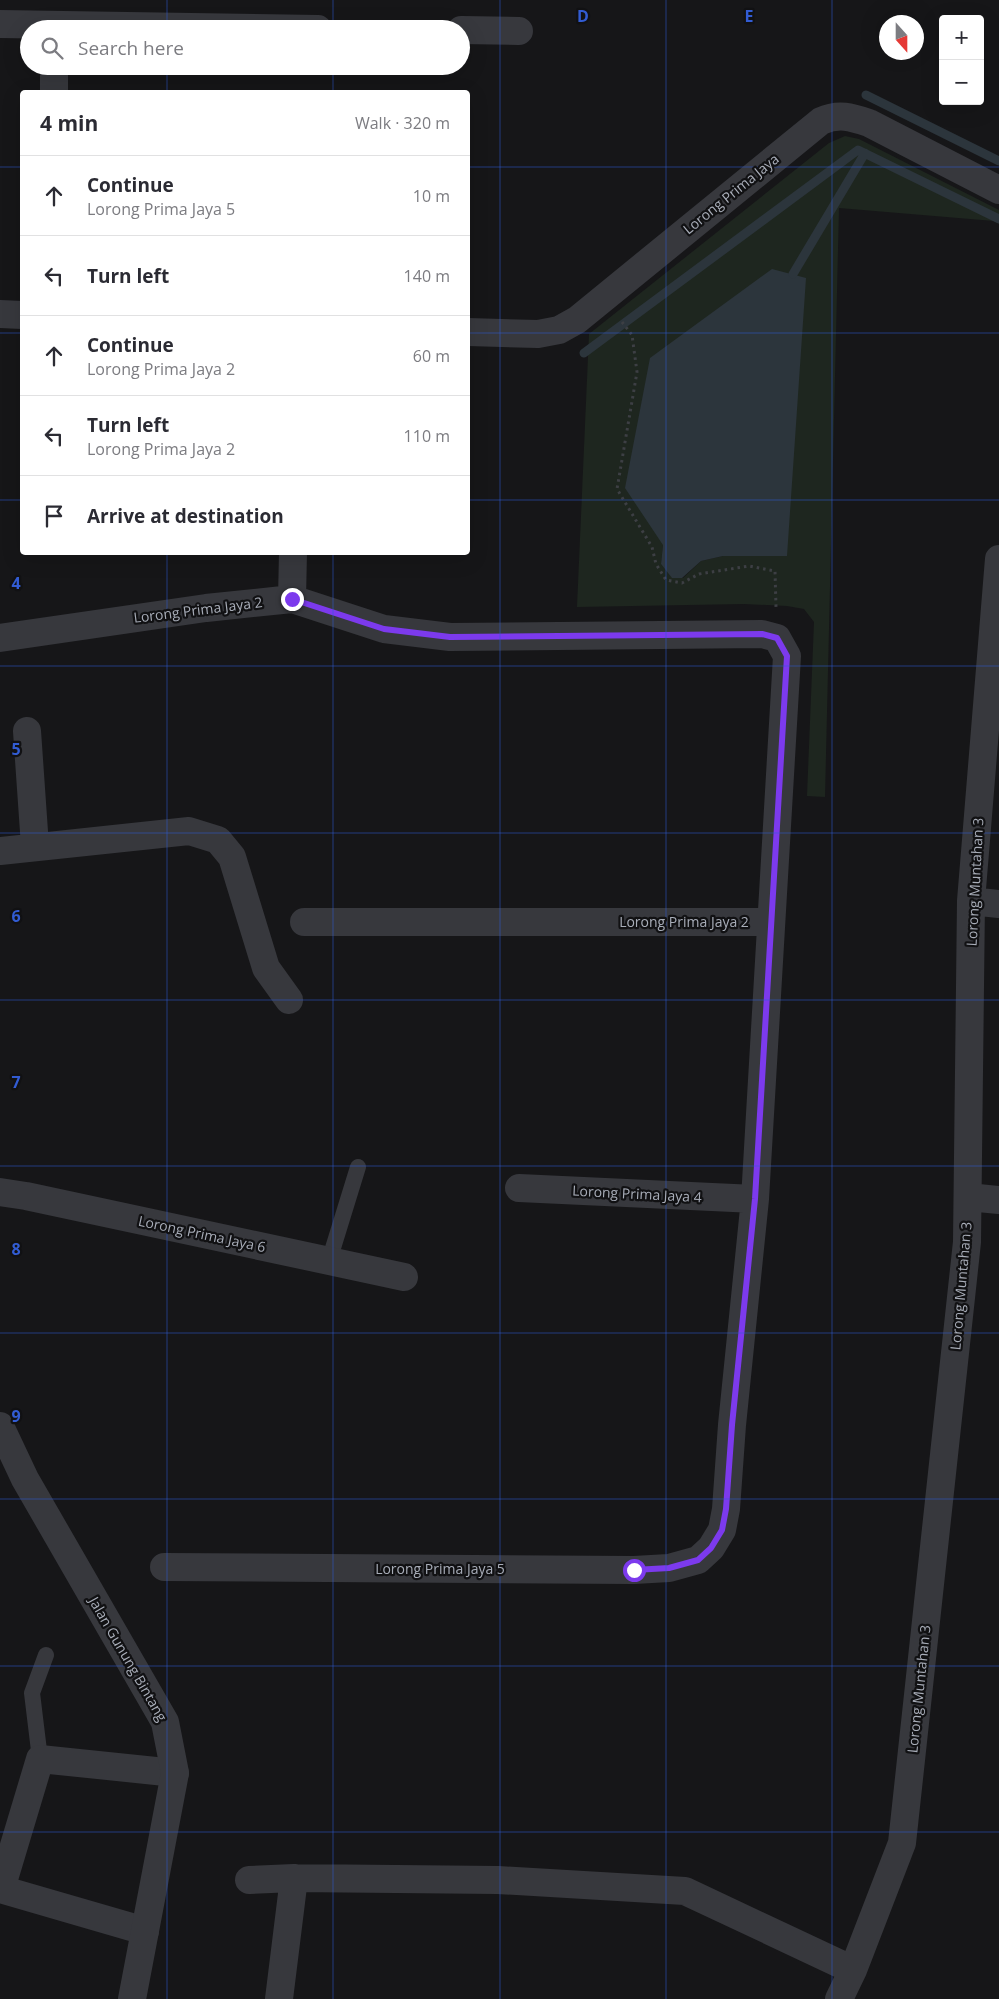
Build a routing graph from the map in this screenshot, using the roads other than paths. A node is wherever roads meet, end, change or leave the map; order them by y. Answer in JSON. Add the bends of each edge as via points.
{"nodes":[{"id":1,"x":0,"y":24,"type":"edge"},
{"id":2,"x":20,"y":25,"type":"edge"},
{"id":3,"x":470,"y":30,"type":"edge"},
{"id":4,"x":519,"y":31,"type":"dead end"},
{"id":5,"x":54,"y":75,"type":"edge"},
{"id":6,"x":54,"y":90,"type":"edge"},
{"id":7,"x":999,"y":190,"type":"edge"},
{"id":8,"x":0,"y":314,"type":"edge"},
{"id":9,"x":20,"y":315,"type":"edge"},
{"id":10,"x":470,"y":332,"type":"edge"},
{"id":11,"x":293,"y":555,"type":"edge"},
{"id":12,"x":999,"y":559,"type":"edge"},
{"id":13,"x":292,"y":599,"type":"junction"},
{"id":14,"x":0,"y":638,"type":"edge"},
{"id":15,"x":27,"y":731,"type":"dead end"},
{"id":16,"x":35,"y":846,"type":"junction"},
{"id":17,"x":0,"y":851,"type":"edge"},
{"id":18,"x":971,"y":901,"type":"junction"},
{"id":19,"x":999,"y":904,"type":"edge"},
{"id":20,"x":304,"y":922,"type":"dead end"},
{"id":21,"x":770,"y":922,"type":"junction"},
{"id":22,"x":290,"y":1000,"type":"dead end"},
{"id":23,"x":358,"y":1167,"type":"dead end"},
{"id":24,"x":519,"y":1188,"type":"dead end"},
{"id":25,"x":0,"y":1192,"type":"edge"},
{"id":26,"x":968,"y":1197,"type":"junction"},
{"id":27,"x":755,"y":1199,"type":"junction"},
{"id":28,"x":999,"y":1200,"type":"edge"},
{"id":29,"x":328,"y":1261,"type":"junction"},
{"id":30,"x":404,"y":1277,"type":"dead end"},
{"id":31,"x":0,"y":1426,"type":"edge"},
{"id":32,"x":164,"y":1567,"type":"dead end"},
{"id":33,"x":46,"y":1654,"type":"dead end"},
{"id":34,"x":40,"y":1759,"type":"junction"},
{"id":35,"x":176,"y":1773,"type":"junction"},
{"id":36,"x":294,"y":1878,"type":"junction"},
{"id":37,"x":249,"y":1880,"type":"dead end"},
{"id":38,"x":0,"y":1889,"type":"edge"},
{"id":39,"x":145,"y":1931,"type":"junction"},
{"id":40,"x":853,"y":1970,"type":"junction"},
{"id":41,"x":132,"y":1999,"type":"edge"},
{"id":42,"x":279,"y":1999,"type":"edge"},
{"id":43,"x":840,"y":1999,"type":"edge"}],
"edges":[{"from":1,"to":2,"type":"street"},
{"from":3,"to":4,"type":"street"},
{"from":5,"to":6,"type":"street"},
{"from":7,"to":10,"type":"street","name":"Lorong Prima Jaya","via":[[868,123],[834,115],[821,120],[577,320],[559,330],[538,334]]},
{"from":8,"to":9,"type":"street"},
{"from":11,"to":13,"type":"street"},
{"from":12,"to":18,"type":"street","name":"Lorong Muntahan 3"},
{"from":13,"to":14,"type":"street","name":"Lorong Prima Jaya 2"},
{"from":13,"to":21,"type":"street","name":"Lorong Prima Jaya 2","via":[[384,629],[450,637],[762,634],[777,638],[787,656]]},
{"from":15,"to":16,"type":"street"},
{"from":16,"to":17,"type":"street"},
{"from":16,"to":22,"type":"street","via":[[189,831],[218,840],[232,857],[266,968]]},
{"from":18,"to":19,"type":"street"},
{"from":18,"to":26,"type":"street","name":"Lorong Muntahan 3"},
{"from":20,"to":21,"type":"street","name":"Lorong Prima Jaya 2"},
{"from":21,"to":27,"type":"street"},
{"from":23,"to":29,"type":"lane"},
{"from":24,"to":27,"type":"street","name":"Lorong Prima Jaya 4"},
{"from":25,"to":29,"type":"street","name":"Lorong Prima Jaya 6"},
{"from":26,"to":28,"type":"street"},
{"from":26,"to":40,"type":"street","name":"Lorong Muntahan 3","via":[[967,1242],[902,1843]]},
{"from":27,"to":32,"type":"street","name":"Lorong Prima Jaya 5","via":[[726,1509],[722,1530],[711,1548],[698,1560],[669,1568],[634,1570]]},
{"from":29,"to":30,"type":"street","name":"Lorong Prima Jaya 6"},
{"from":31,"to":35,"type":"street","name":"Jalan Gunung Bintang","via":[[25,1479],[165,1722]]},
{"from":33,"to":34,"type":"lane","via":[[32,1694]]},
{"from":34,"to":35,"type":"street"},
{"from":34,"to":38,"type":"street"},
{"from":35,"to":39,"type":"street","name":"Jalan Gunung Bintang"},
{"from":36,"to":37,"type":"street"},
{"from":36,"to":40,"type":"street","via":[[498,1880],[685,1890]]},
{"from":36,"to":42,"type":"street"},
{"from":38,"to":39,"type":"street"},
{"from":39,"to":41,"type":"street","name":"Jalan Gunung Bintang"},
{"from":40,"to":43,"type":"street","name":"Lorong Muntahan 3"}]}
